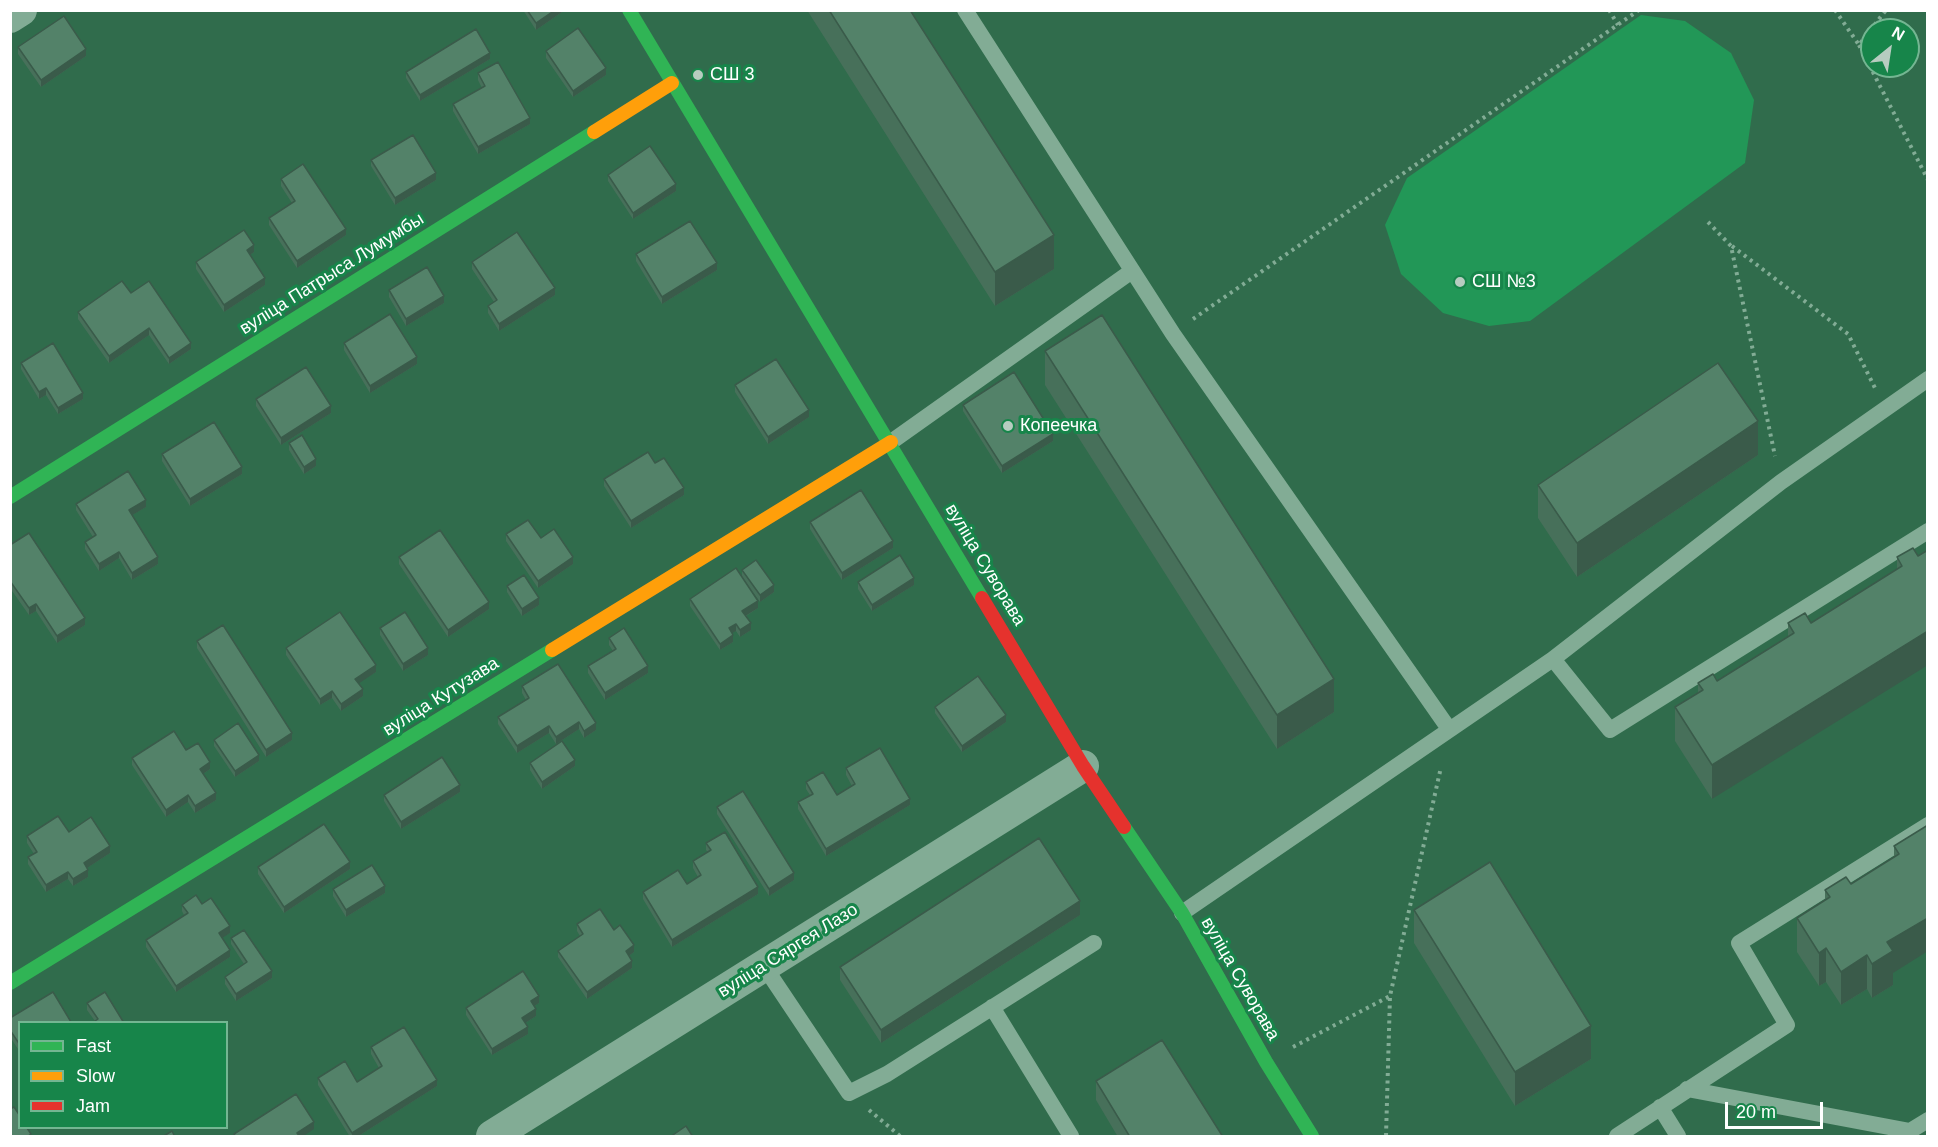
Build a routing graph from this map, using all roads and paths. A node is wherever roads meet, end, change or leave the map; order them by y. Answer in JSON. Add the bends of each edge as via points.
{"nodes":[{"id":1,"x":21,"y":10,"type":"edge"},
{"id":2,"x":629,"y":10,"type":"edge"},
{"id":3,"x":965,"y":10,"type":"edge"},
{"id":4,"x":1609,"y":10,"type":"edge"},
{"id":5,"x":1639,"y":10,"type":"edge"},
{"id":6,"x":1835,"y":10,"type":"edge"},
{"id":7,"x":1886,"y":10,"type":"edge"},
{"id":8,"x":10,"y":17,"type":"edge"},
{"id":9,"x":1618,"y":25,"type":"junction"},
{"id":10,"x":1859,"y":45,"type":"junction"},
{"id":11,"x":672,"y":82,"type":"junction"},
{"id":12,"x":1928,"y":180,"type":"edge"},
{"id":13,"x":1708,"y":222,"type":"dead end"},
{"id":14,"x":1731,"y":246,"type":"junction"},
{"id":15,"x":1132,"y":271,"type":"junction"},
{"id":16,"x":1173,"y":334,"type":"junction"},
{"id":17,"x":1928,"y":379,"type":"edge"},
{"id":18,"x":1885,"y":409,"type":"junction"},
{"id":19,"x":891,"y":442,"type":"junction"},
{"id":20,"x":1781,"y":482,"type":"junction"},
{"id":21,"x":10,"y":497,"type":"edge"},
{"id":22,"x":1928,"y":531,"type":"edge"},
{"id":23,"x":1553,"y":659,"type":"junction"},
{"id":24,"x":1449,"y":729,"type":"junction"},
{"id":25,"x":1083,"y":766,"type":"junction"},
{"id":26,"x":1928,"y":825,"type":"edge"},
{"id":27,"x":1182,"y":913,"type":"junction"},
{"id":28,"x":1094,"y":943,"type":"dead end"},
{"id":29,"x":764,"y":966,"type":"junction"},
{"id":30,"x":10,"y":983,"type":"edge"},
{"id":31,"x":1390,"y":996,"type":"junction"},
{"id":32,"x":992,"y":1007,"type":"junction"},
{"id":33,"x":1266,"y":1062,"type":"junction"},
{"id":34,"x":1687,"y":1089,"type":"junction"},
{"id":35,"x":849,"y":1092,"type":"junction"},
{"id":36,"x":1660,"y":1107,"type":"junction"},
{"id":37,"x":1928,"y":1120,"type":"edge"},
{"id":38,"x":1856,"y":1121,"type":"junction"},
{"id":39,"x":492,"y":1137,"type":"edge"},
{"id":40,"x":900,"y":1137,"type":"edge"},
{"id":41,"x":1071,"y":1137,"type":"edge"},
{"id":42,"x":1312,"y":1137,"type":"edge"},
{"id":43,"x":1386,"y":1137,"type":"edge"},
{"id":44,"x":1617,"y":1137,"type":"edge"},
{"id":45,"x":1678,"y":1137,"type":"edge"},
{"id":46,"x":1864,"y":1137,"type":"edge"}],
"edges":[{"from":1,"to":8,"type":"street"},
{"from":2,"to":11,"type":"street","name":"вуліца Суворава"},
{"from":3,"to":15,"type":"lane"},
{"from":4,"to":9,"type":"path"},
{"from":5,"to":9,"type":"path"},
{"from":6,"to":10,"type":"path"},
{"from":7,"to":10,"type":"path"},
{"from":9,"to":16,"type":"path"},
{"from":10,"to":12,"type":"path"},
{"from":11,"to":19,"type":"street","name":"вуліца Суворава"},
{"from":11,"to":21,"type":"street","name":"вуліца Патрыса Лумумбы"},
{"from":13,"to":14,"type":"path"},
{"from":14,"to":18,"type":"path","via":[[1848,334]]},
{"from":14,"to":20,"type":"path"},
{"from":15,"to":16,"type":"lane"},
{"from":15,"to":19,"type":"lane"},
{"from":16,"to":24,"type":"lane"},
{"from":17,"to":18,"type":"lane"},
{"from":18,"to":20,"type":"lane"},
{"from":19,"to":25,"type":"street","name":"вуліца Суворава"},
{"from":19,"to":30,"type":"street","name":"вуліца Кутузава"},
{"from":20,"to":23,"type":"lane"},
{"from":22,"to":23,"type":"lane","via":[[1610,730]]},
{"from":23,"to":24,"type":"lane"},
{"from":24,"to":27,"type":"lane"},
{"from":24,"to":31,"type":"path"},
{"from":25,"to":27,"type":"street","name":"вуліца Суворава"},
{"from":25,"to":29,"type":"street","name":"вуліца Сяргея Лазо"},
{"from":26,"to":34,"type":"lane","via":[[1739,943],[1787,1025]]},
{"from":27,"to":33,"type":"street","name":"вуліца Суворава"},
{"from":28,"to":32,"type":"lane"},
{"from":29,"to":35,"type":"lane"},
{"from":29,"to":39,"type":"street","name":"вуліца Сяргея Лазо"},
{"from":31,"to":33,"type":"path"},
{"from":31,"to":43,"type":"path"},
{"from":32,"to":35,"type":"lane","via":[[887,1074]]},
{"from":32,"to":41,"type":"lane"},
{"from":33,"to":42,"type":"street","name":"вуліца Суворава"},
{"from":34,"to":36,"type":"lane"},
{"from":34,"to":38,"type":"lane"},
{"from":35,"to":40,"type":"path"},
{"from":36,"to":44,"type":"lane"},
{"from":36,"to":45,"type":"lane"},
{"from":37,"to":38,"type":"lane","via":[[1910,1131]]},
{"from":38,"to":46,"type":"lane"}]}
